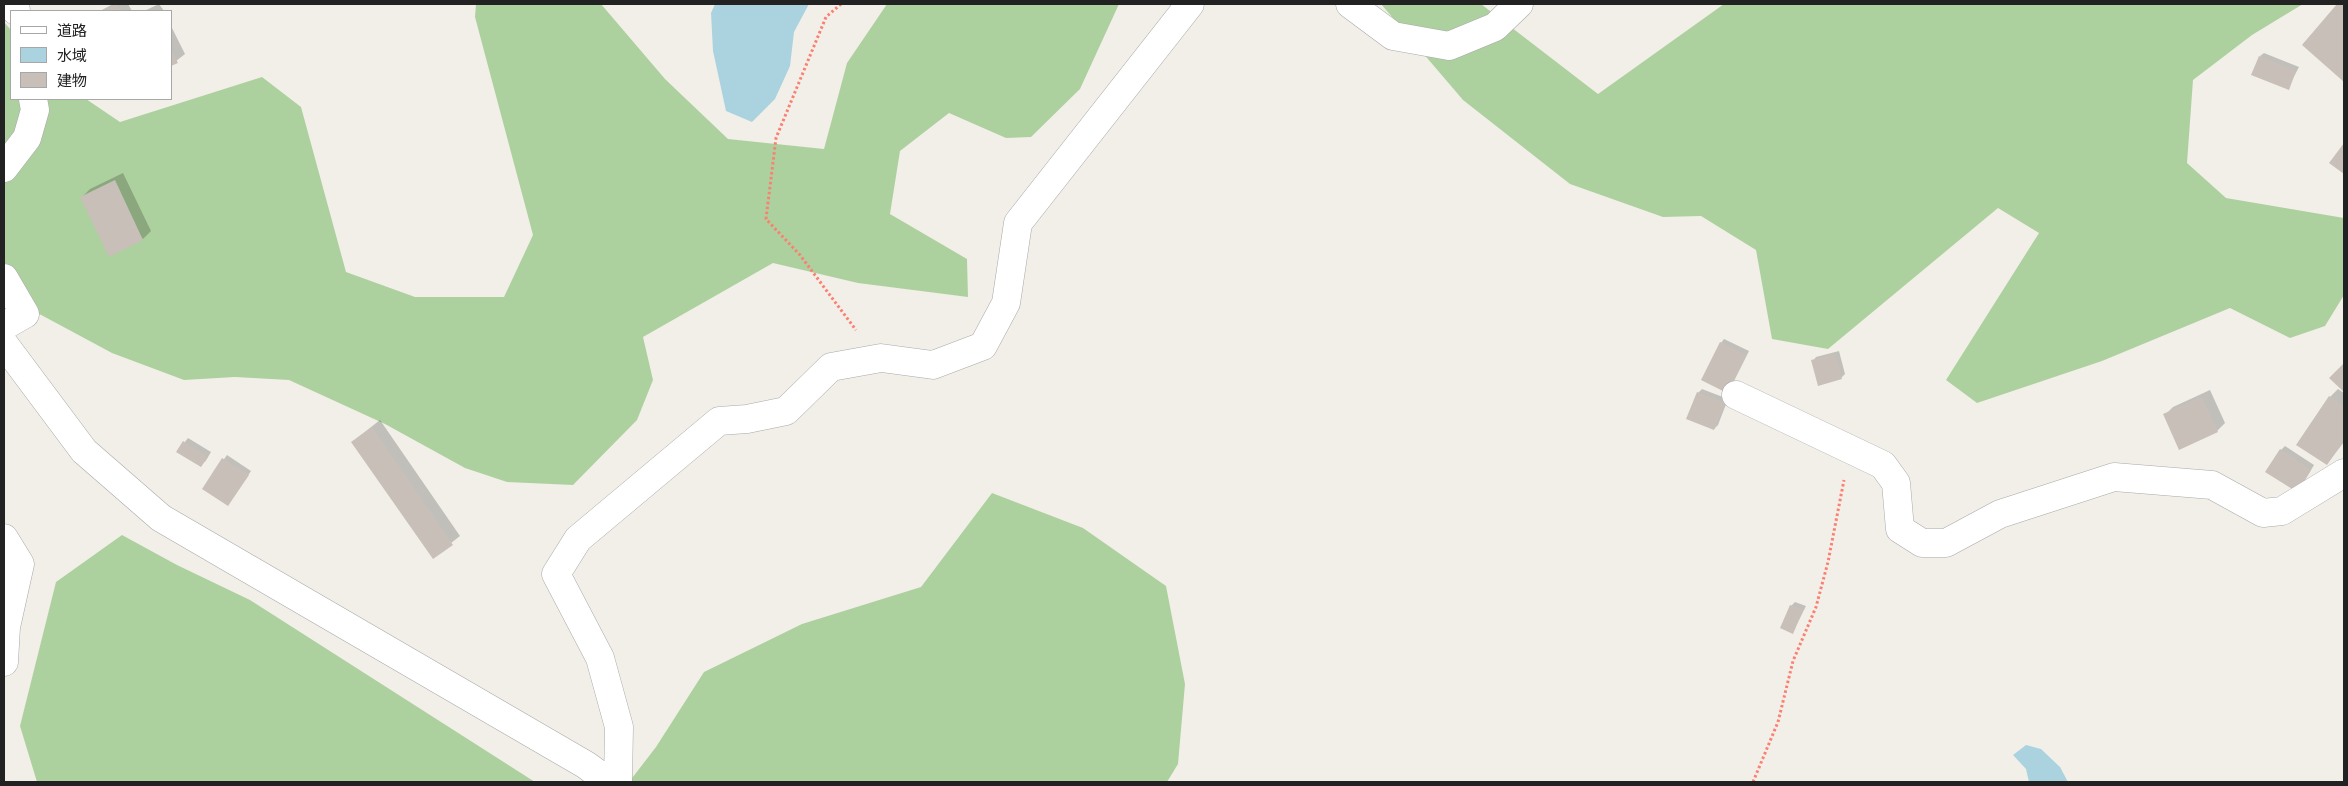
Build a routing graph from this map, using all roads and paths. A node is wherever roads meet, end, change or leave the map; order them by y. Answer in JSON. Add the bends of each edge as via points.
{"nodes":[{"id":1,"x":842,"y":4,"type":"edge"},
{"id":2,"x":1190,"y":4,"type":"edge"},
{"id":3,"x":1350,"y":4,"type":"edge"},
{"id":4,"x":1519,"y":4,"type":"edge"},
{"id":5,"x":33,"y":100,"type":"edge"},
{"id":6,"x":4,"y":168,"type":"edge"},
{"id":7,"x":4,"y":278,"type":"edge"},
{"id":8,"x":4,"y":326,"type":"edge"},
{"id":9,"x":4,"y":344,"type":"edge"},
{"id":10,"x":881,"y":358,"type":"junction"},
{"id":11,"x":1736,"y":395,"type":"dead end"},
{"id":12,"x":1850,"y":451,"type":"junction"},
{"id":13,"x":2344,"y":473,"type":"edge"},
{"id":14,"x":4,"y":538,"type":"edge"},
{"id":15,"x":4,"y":662,"type":"edge"},
{"id":16,"x":609,"y":782,"type":"edge"},
{"id":17,"x":618,"y":782,"type":"edge"},
{"id":18,"x":1753,"y":782,"type":"edge"}],
"edges":[{"from":1,"to":10,"type":"path","via":[[826,17],[776,138],[766,219],[800,255],[864,341]]},
{"from":2,"to":10,"type":"street","via":[[1018,223],[1006,302],[983,346],[933,365]]},
{"from":3,"to":4,"type":"street","via":[[1393,36],[1449,46],[1495,27]]},
{"from":5,"to":6,"type":"street","via":[[35,110],[27,138]]},
{"from":7,"to":8,"type":"street","via":[[25,314]]},
{"from":9,"to":16,"type":"street","via":[[84,451],[161,518],[586,765]]},
{"from":10,"to":17,"type":"street","via":[[831,367],[786,411],[719,421],[578,539],[556,574],[600,658],[619,727]]},
{"from":11,"to":12,"type":"street"},
{"from":12,"to":13,"type":"street","via":[[1883,465],[1896,483],[1900,529],[1922,543],[1946,542],[2000,514],[2114,477],[2212,485],[2263,513],[2282,511]]},
{"from":12,"to":18,"type":"path","via":[[1816,607],[1793,661],[1778,722]]},
{"from":14,"to":15,"type":"street","via":[[20,564],[6,627]]}]}
